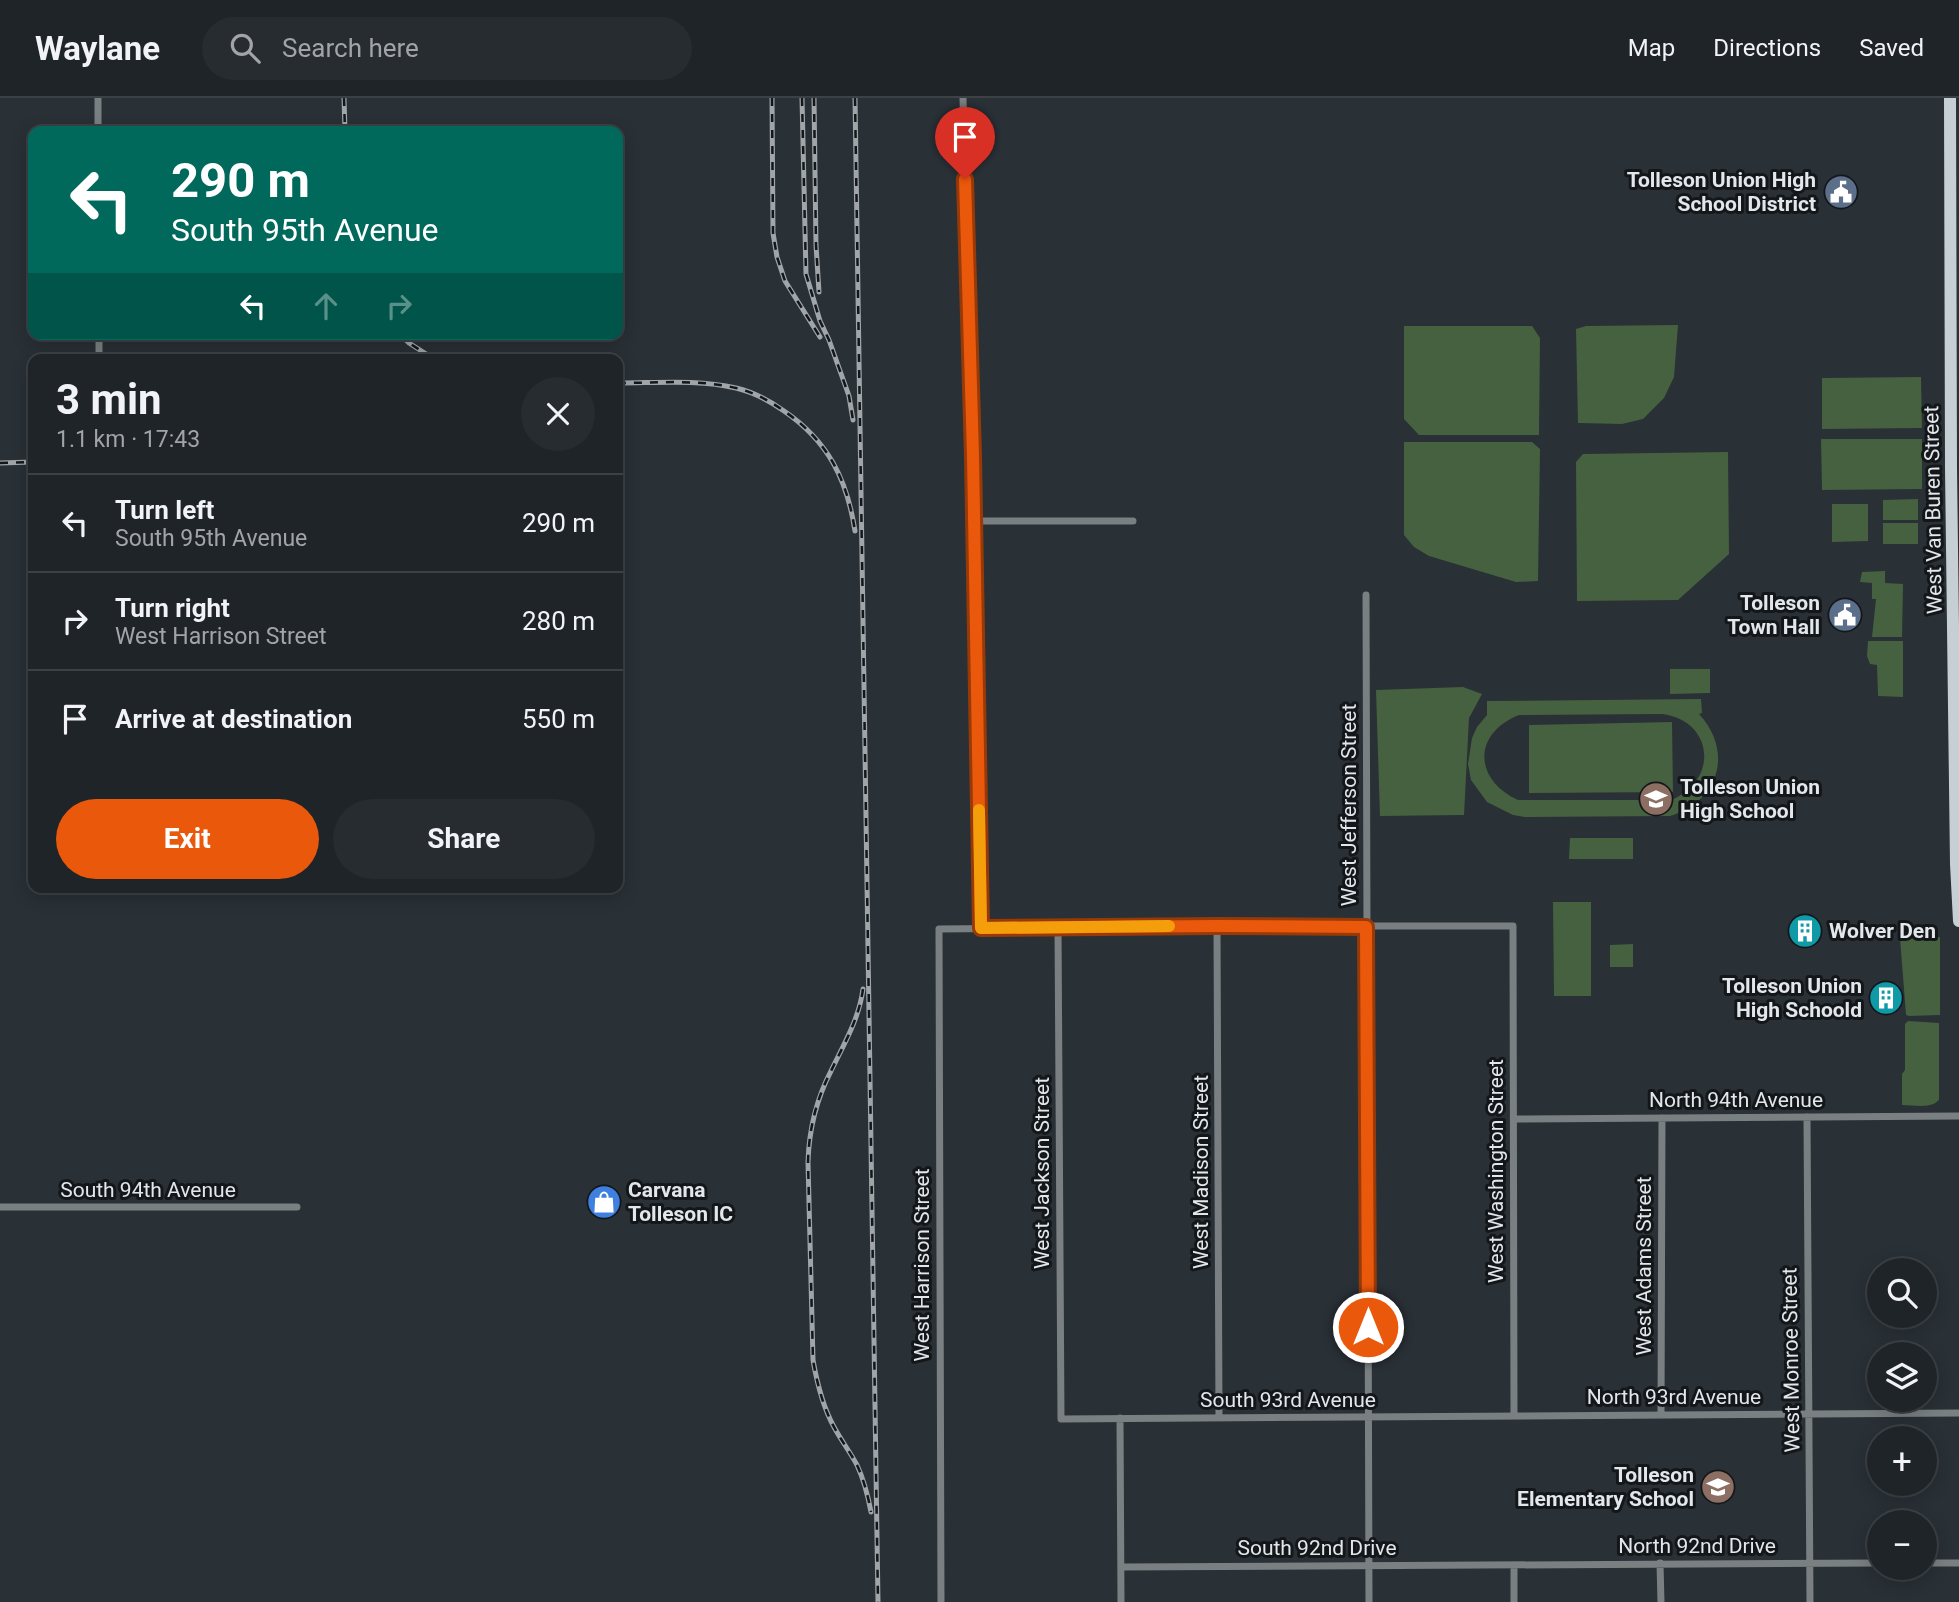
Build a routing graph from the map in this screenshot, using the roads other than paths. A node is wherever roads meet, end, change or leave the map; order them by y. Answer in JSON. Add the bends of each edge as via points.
{"nodes":[{"id":1,"x":98,"y":98,"type":"edge"},
{"id":2,"x":963,"y":98,"type":"edge"},
{"id":3,"x":1950,"y":98,"type":"edge"},
{"id":4,"x":98,"y":126,"type":"edge"},
{"id":5,"x":974,"y":521,"type":"junction"},
{"id":6,"x":1133,"y":521,"type":"dead end"},
{"id":7,"x":1366,"y":595,"type":"dead end"},
{"id":8,"x":1957,"y":640,"type":"edge"},
{"id":9,"x":1959,"y":921,"type":"edge"},
{"id":10,"x":1217,"y":926,"type":"junction"},
{"id":11,"x":1058,"y":927,"type":"junction"},
{"id":12,"x":1366,"y":927,"type":"junction"},
{"id":13,"x":981,"y":928,"type":"junction"},
{"id":14,"x":1959,"y":1116,"type":"edge"},
{"id":15,"x":1807,"y":1117,"type":"junction"},
{"id":16,"x":1662,"y":1118,"type":"junction"},
{"id":17,"x":1514,"y":1119,"type":"junction"},
{"id":18,"x":0,"y":1208,"type":"edge"},
{"id":19,"x":297,"y":1208,"type":"dead end"},
{"id":20,"x":1959,"y":1413,"type":"edge"},
{"id":21,"x":1809,"y":1414,"type":"junction"},
{"id":22,"x":1661,"y":1415,"type":"junction"},
{"id":23,"x":1514,"y":1416,"type":"junction"},
{"id":24,"x":1368,"y":1417,"type":"junction"},
{"id":25,"x":1120,"y":1418,"type":"junction"},
{"id":26,"x":1219,"y":1418,"type":"junction"},
{"id":27,"x":1061,"y":1419,"type":"joint"},
{"id":28,"x":1660,"y":1563,"type":"junction"},
{"id":29,"x":1867,"y":1563,"type":"edge"},
{"id":30,"x":1937,"y":1563,"type":"edge"},
{"id":31,"x":1959,"y":1563,"type":"edge"},
{"id":32,"x":1810,"y":1564,"type":"junction"},
{"id":33,"x":1368,"y":1565,"type":"junction"},
{"id":34,"x":1514,"y":1565,"type":"junction"},
{"id":35,"x":1121,"y":1567,"type":"junction"},
{"id":36,"x":941,"y":1602,"type":"edge"},
{"id":37,"x":1121,"y":1602,"type":"edge"},
{"id":38,"x":1368,"y":1602,"type":"edge"},
{"id":39,"x":1514,"y":1602,"type":"edge"},
{"id":40,"x":1661,"y":1602,"type":"edge"},
{"id":41,"x":1810,"y":1602,"type":"edge"}],
"edges":[{"from":1,"to":4,"type":"street"},
{"from":2,"to":5,"type":"street"},
{"from":3,"to":8,"type":"main road","name":"West Van Buren Street","via":[[1951,468]]},
{"from":5,"to":6,"type":"street"},
{"from":5,"to":13,"type":"street"},
{"from":7,"to":12,"type":"street","name":"West Jefferson Street"},
{"from":8,"to":9,"type":"main road","name":"West Van Buren Street"},
{"from":10,"to":11,"type":"street"},
{"from":10,"to":12,"type":"street"},
{"from":10,"to":26,"type":"street","name":"West Madison Street"},
{"from":11,"to":13,"type":"street"},
{"from":11,"to":27,"type":"street","name":"West Jackson Street"},
{"from":12,"to":17,"type":"street","name":"West Washington Street","via":[[1513,926]]},
{"from":12,"to":24,"type":"street","name":"West Jefferson Street"},
{"from":13,"to":36,"type":"street","name":"West Harrison Street","via":[[939,929]]},
{"from":14,"to":15,"type":"street","name":"North 94th Avenue"},
{"from":15,"to":16,"type":"street","name":"North 94th Avenue"},
{"from":15,"to":21,"type":"street","name":"West Monroe Street"},
{"from":16,"to":17,"type":"street","name":"North 94th Avenue"},
{"from":16,"to":22,"type":"street","name":"West Adams Street"},
{"from":17,"to":23,"type":"street","name":"West Washington Street"},
{"from":18,"to":19,"type":"street","name":"South 94th Avenue"},
{"from":20,"to":21,"type":"street","name":"North 93rd Avenue"},
{"from":21,"to":22,"type":"street","name":"North 93rd Avenue"},
{"from":21,"to":32,"type":"street","name":"West Monroe Street"},
{"from":22,"to":23,"type":"street","name":"North 93rd Avenue"},
{"from":23,"to":24,"type":"street","name":"South 93rd Avenue"},
{"from":24,"to":26,"type":"street","name":"South 93rd Avenue"},
{"from":24,"to":33,"type":"street","name":"West Jefferson Street"},
{"from":25,"to":26,"type":"street","name":"South 93rd Avenue"},
{"from":25,"to":27,"type":"street","name":"South 93rd Avenue"},
{"from":25,"to":35,"type":"street"},
{"from":28,"to":32,"type":"street","name":"North 92nd Drive"},
{"from":28,"to":34,"type":"street","name":"North 92nd Drive"},
{"from":28,"to":40,"type":"street"},
{"from":29,"to":32,"type":"street","name":"North 92nd Drive"},
{"from":30,"to":31,"type":"street"},
{"from":32,"to":41,"type":"street","name":"West Monroe Street"},
{"from":33,"to":34,"type":"street","name":"South 92nd Drive"},
{"from":33,"to":35,"type":"street","name":"South 92nd Drive"},
{"from":33,"to":38,"type":"street","name":"West Jefferson Street"},
{"from":34,"to":39,"type":"street"},
{"from":35,"to":37,"type":"street"}]}
